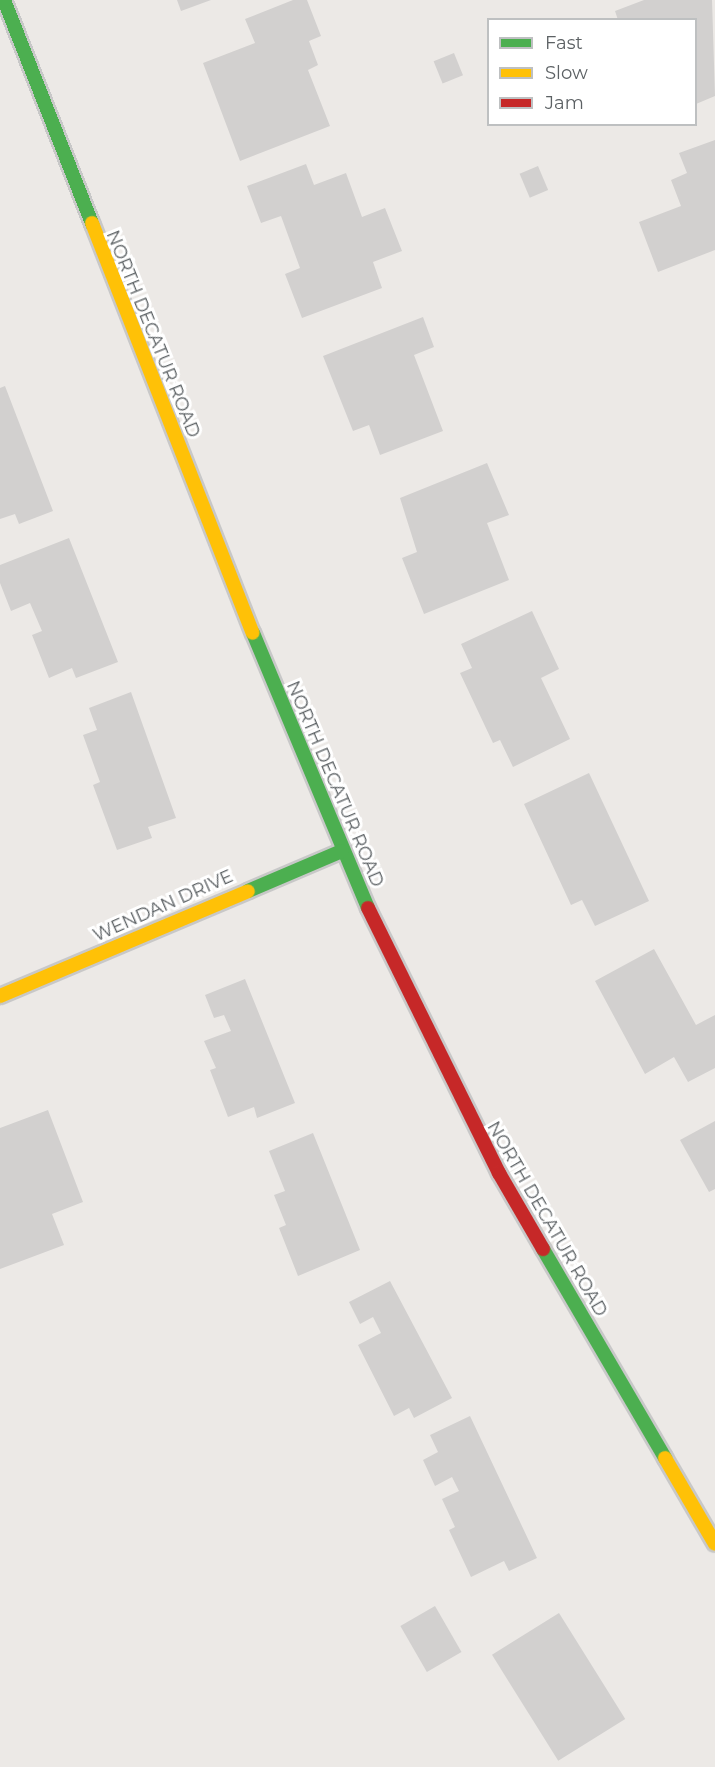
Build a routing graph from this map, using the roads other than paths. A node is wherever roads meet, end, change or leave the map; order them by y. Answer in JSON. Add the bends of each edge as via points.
{"nodes":[{"id":1,"x":3,"y":0,"type":"edge"},
{"id":2,"x":342,"y":851,"type":"junction"},
{"id":3,"x":0,"y":996,"type":"edge"},
{"id":4,"x":715,"y":1544,"type":"edge"}],
"edges":[{"from":1,"to":2,"type":"main road","name":"NORTH DECATUR ROAD"},
{"from":2,"to":3,"type":"main road","name":"WENDAN DRIVE"},
{"from":2,"to":4,"type":"main road","name":"NORTH DECATUR ROAD","via":[[443,1067],[499,1173]]}]}
